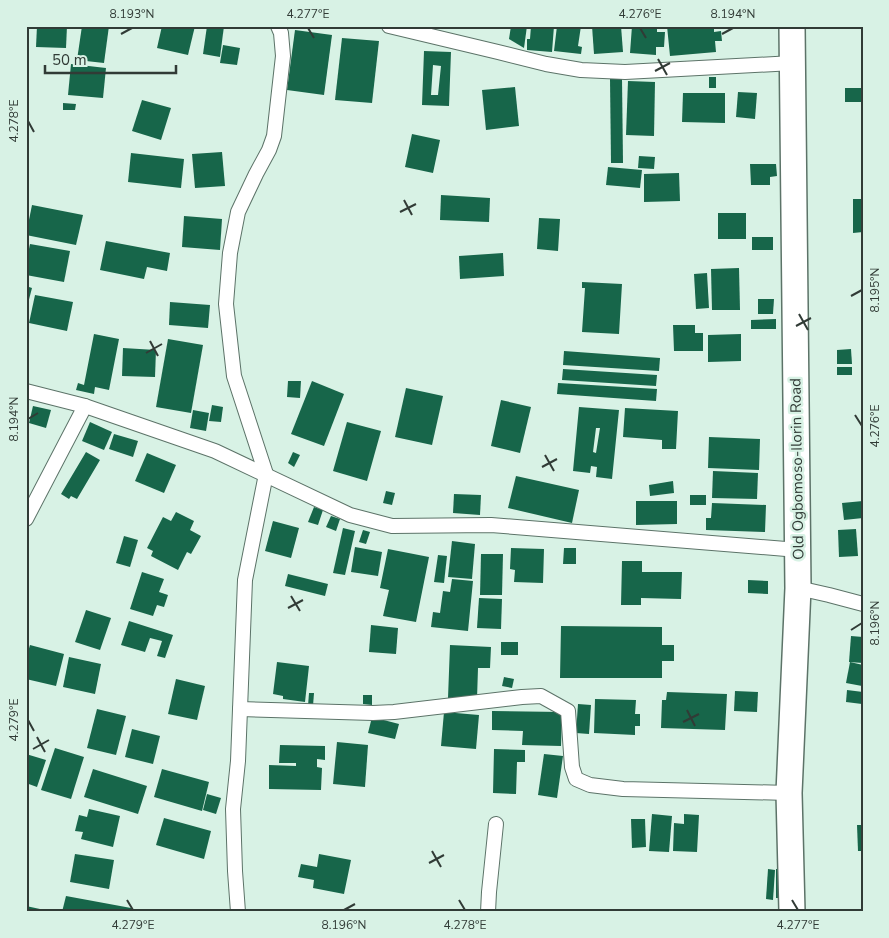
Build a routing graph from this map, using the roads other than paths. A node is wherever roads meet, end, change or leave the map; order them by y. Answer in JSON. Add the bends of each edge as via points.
{"nodes":[{"id":1,"x":278,"y":26,"type":"edge"},
{"id":2,"x":389,"y":26,"type":"edge"},
{"id":3,"x":792,"y":26,"type":"edge"},
{"id":4,"x":792,"y":63,"type":"junction"},
{"id":5,"x":26,"y":391,"type":"edge"},
{"id":6,"x":85,"y":406,"type":"junction"},
{"id":7,"x":266,"y":474,"type":"junction"},
{"id":8,"x":26,"y":519,"type":"edge"},
{"id":9,"x":798,"y":550,"type":"junction"},
{"id":10,"x":798,"y":588,"type":"junction"},
{"id":11,"x":863,"y":604,"type":"edge"},
{"id":12,"x":240,"y":708,"type":"junction"},
{"id":13,"x":789,"y":793,"type":"junction"},
{"id":14,"x":496,"y":824,"type":"dead end"},
{"id":15,"x":238,"y":912,"type":"edge"},
{"id":16,"x":488,"y":912,"type":"edge"},
{"id":17,"x":792,"y":912,"type":"edge"}],
"edges":[{"from":1,"to":7,"type":"street","via":[[283,56],[274,136],[238,212],[230,253],[226,304],[234,376]]},
{"from":2,"to":4,"type":"street","via":[[580,70],[625,72]]},
{"from":3,"to":4,"type":"highway","name":"Old Ogbomoso-Ilorin Road"},
{"from":4,"to":9,"type":"highway","name":"Old Ogbomoso-Ilorin Road"},
{"from":5,"to":6,"type":"street"},
{"from":6,"to":7,"type":"street","via":[[215,451]]},
{"from":6,"to":8,"type":"street"},
{"from":7,"to":9,"type":"street","via":[[350,514],[392,526],[491,525]]},
{"from":7,"to":12,"type":"street","via":[[245,580]]},
{"from":9,"to":10,"type":"highway","name":"Old Ogbomoso-Ilorin Road"},
{"from":10,"to":11,"type":"street"},
{"from":10,"to":13,"type":"highway","name":"Old Ogbomoso-Ilorin Road"},
{"from":12,"to":13,"type":"street","via":[[373,713],[541,696],[568,711],[572,767],[576,779],[590,786]]},
{"from":12,"to":15,"type":"street","via":[[233,809]]},
{"from":13,"to":17,"type":"highway","name":"Old Ogbomoso-Ilorin Road"},
{"from":14,"to":16,"type":"street"}]}
